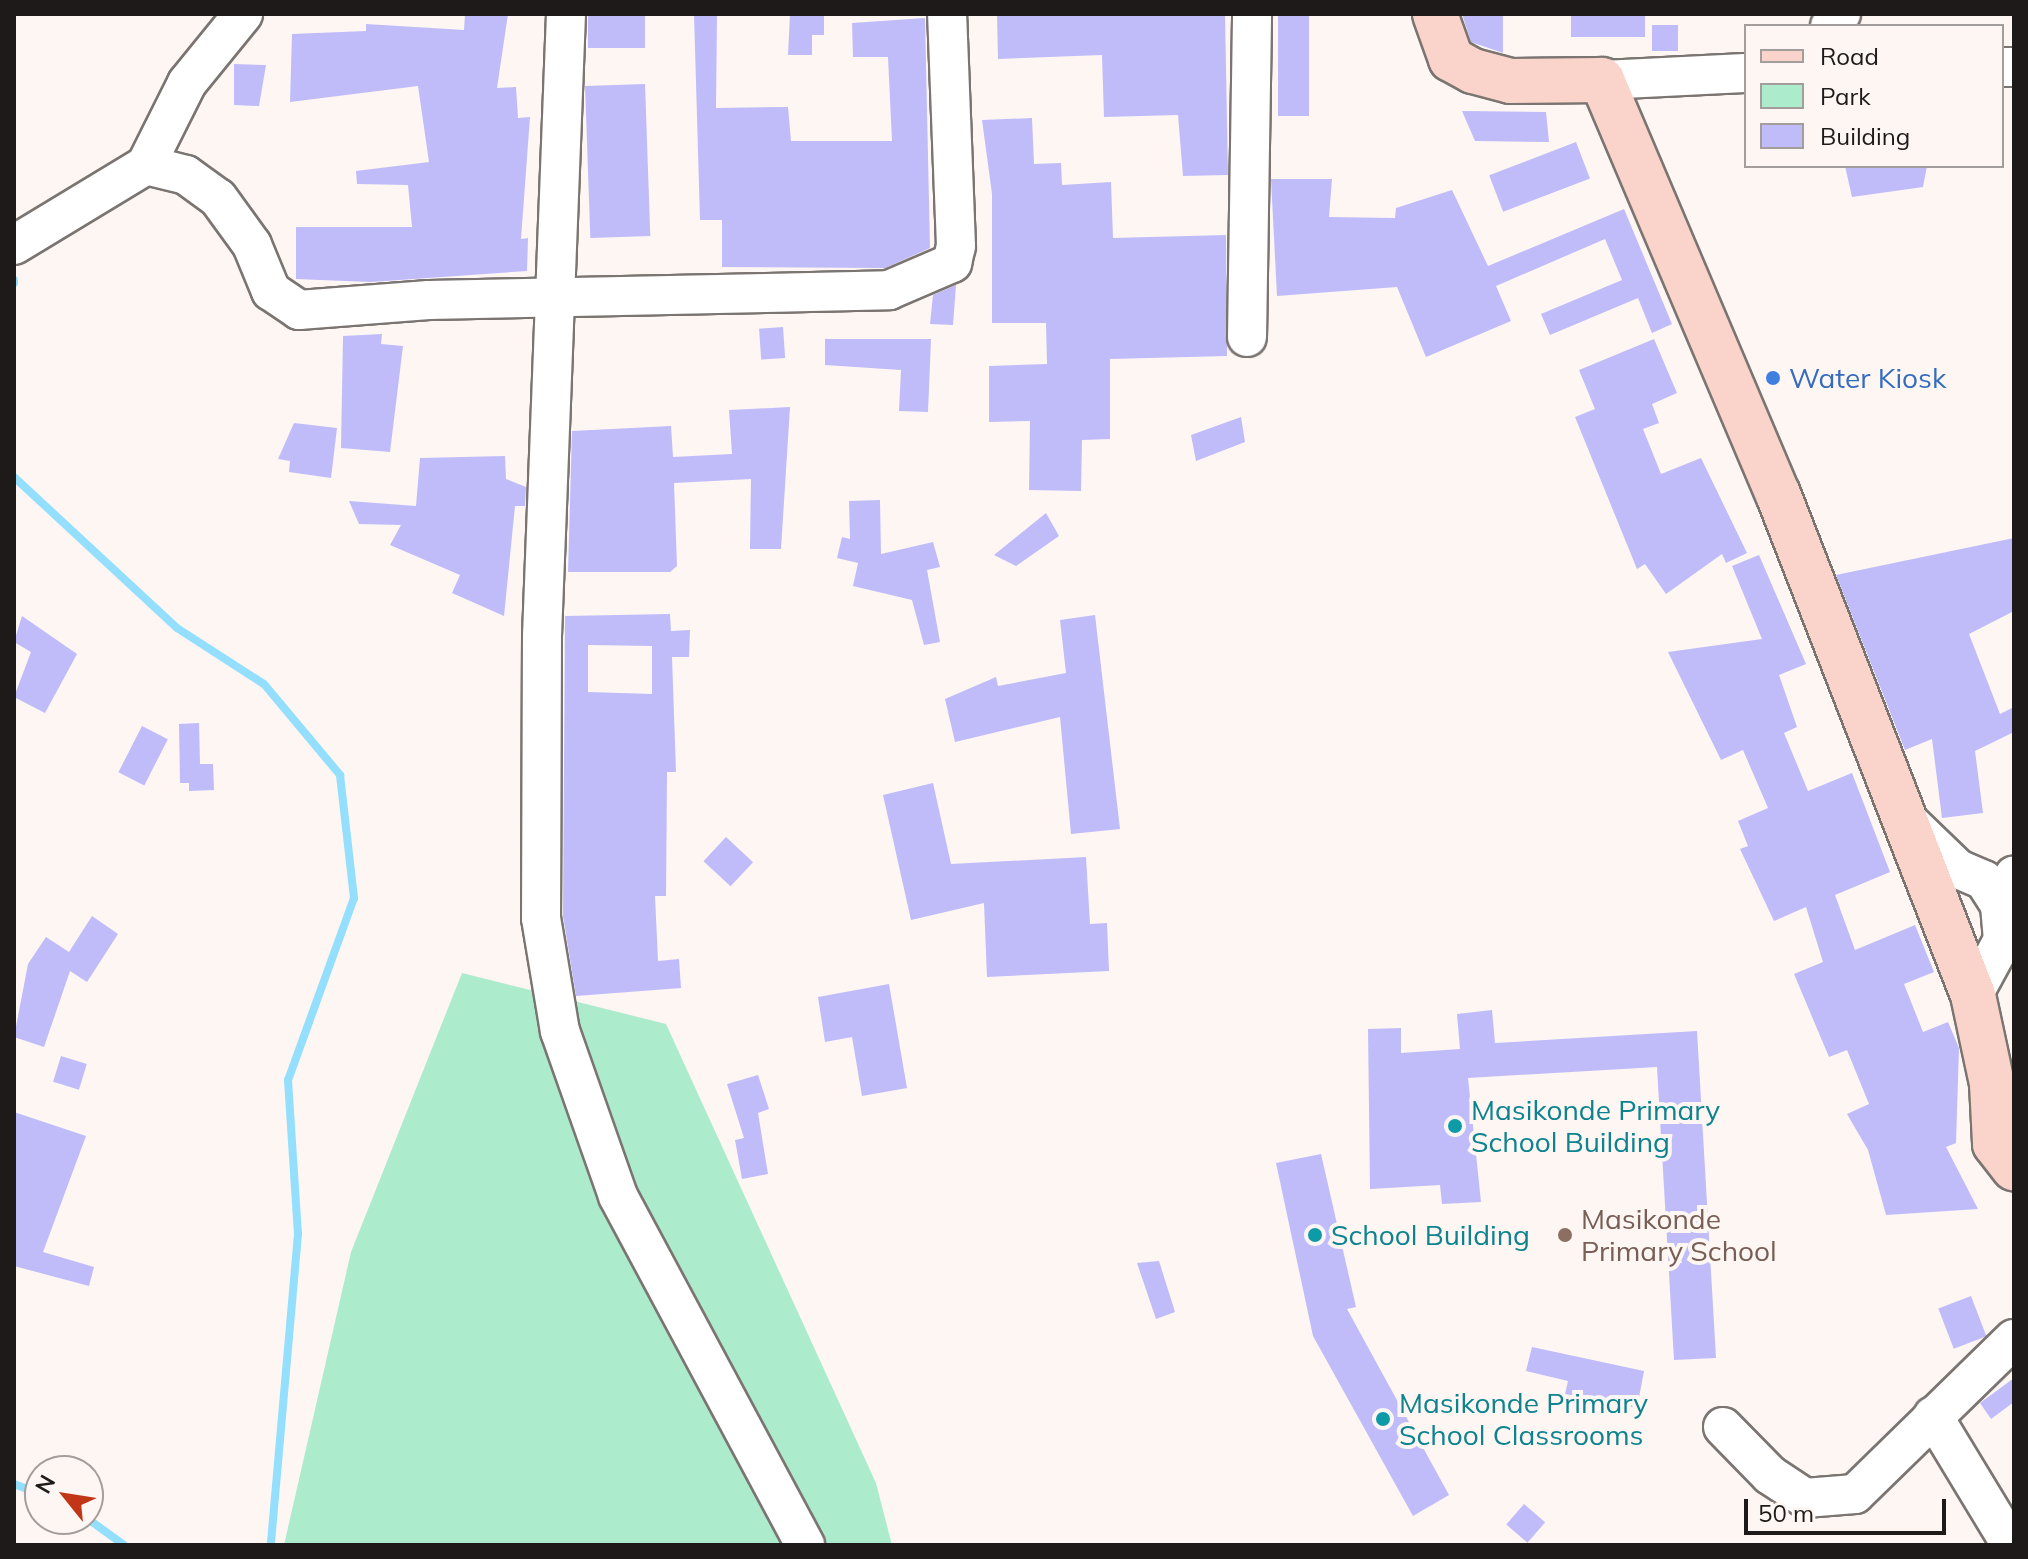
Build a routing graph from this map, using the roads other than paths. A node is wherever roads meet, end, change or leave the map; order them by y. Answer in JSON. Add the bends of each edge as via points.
{"nodes":[{"id":1,"x":243,"y":14,"type":"edge"},
{"id":2,"x":566,"y":14,"type":"edge"},
{"id":3,"x":947,"y":14,"type":"edge"},
{"id":4,"x":1252,"y":14,"type":"edge"},
{"id":5,"x":1435,"y":14,"type":"edge"},
{"id":6,"x":1744,"y":73,"type":"edge"},
{"id":7,"x":1602,"y":80,"type":"junction"},
{"id":8,"x":146,"y":165,"type":"junction"},
{"id":9,"x":14,"y":245,"type":"edge"},
{"id":10,"x":554,"y":296,"type":"junction"},
{"id":11,"x":1247,"y":337,"type":"dead end"},
{"id":12,"x":1894,"y":806,"type":"junction"},
{"id":13,"x":2009,"y":901,"type":"edge"},
{"id":14,"x":1973,"y":995,"type":"junction"},
{"id":15,"x":2014,"y":1168,"type":"edge"},
{"id":16,"x":2014,"y":1339,"type":"edge"},
{"id":17,"x":1933,"y":1416,"type":"junction"},
{"id":18,"x":1723,"y":1427,"type":"dead end"},
{"id":19,"x":805,"y":1545,"type":"edge"},
{"id":20,"x":2011,"y":1545,"type":"edge"}],
"edges":[{"from":1,"to":8,"type":"street","via":[[187,83]]},
{"from":2,"to":10,"type":"street"},
{"from":3,"to":10,"type":"street","via":[[959,222],[952,263],[913,283],[858,294]]},
{"from":4,"to":11,"type":"street"},
{"from":5,"to":7,"type":"main road","via":[[1451,59],[1473,71],[1511,81]]},
{"from":6,"to":7,"type":"street"},
{"from":7,"to":12,"type":"main road","via":[[1778,494]]},
{"from":8,"to":9,"type":"street"},
{"from":8,"to":10,"type":"street","via":[[186,175],[218,198],[252,245],[271,291],[291,308]]},
{"from":10,"to":19,"type":"street","via":[[538,838],[541,918],[560,1031],[618,1196]]},
{"from":12,"to":13,"type":"street"},
{"from":12,"to":14,"type":"main road"},
{"from":13,"to":14,"type":"street","via":[[2003,940]]},
{"from":14,"to":15,"type":"main road","via":[[1992,1084],[1995,1144]]},
{"from":16,"to":17,"type":"street"},
{"from":17,"to":18,"type":"street","via":[[1855,1494],[1827,1501],[1789,1489]]},
{"from":17,"to":20,"type":"street"}]}
